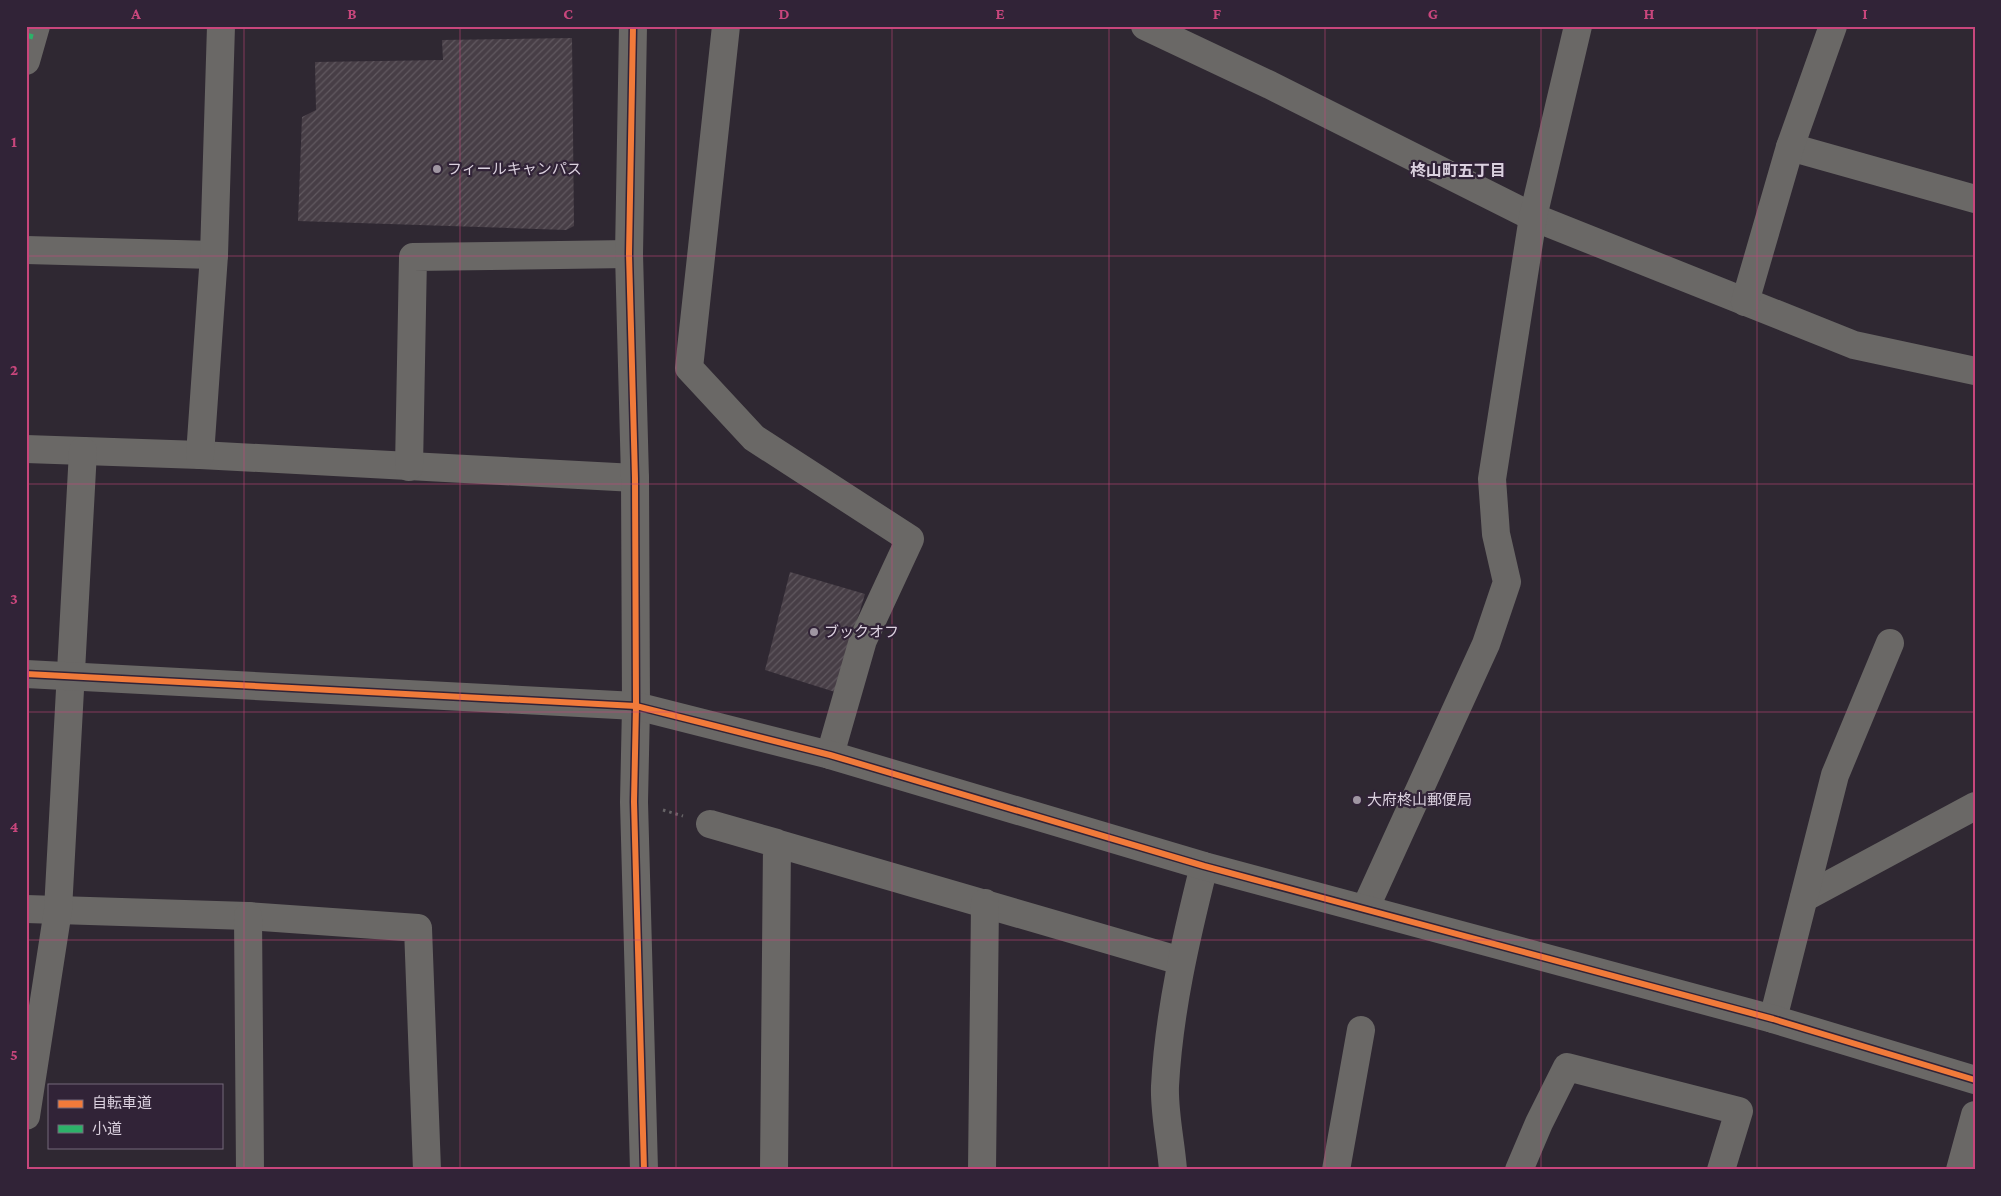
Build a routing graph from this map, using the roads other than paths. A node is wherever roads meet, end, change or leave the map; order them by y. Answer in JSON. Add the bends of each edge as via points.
{"nodes":[{"id":1,"x":36,"y":26,"type":"edge"},
{"id":2,"x":221,"y":26,"type":"edge"},
{"id":3,"x":633,"y":26,"type":"edge"},
{"id":4,"x":1145,"y":26,"type":"edge"},
{"id":5,"x":1578,"y":26,"type":"edge"},
{"id":6,"x":1833,"y":26,"type":"edge"},
{"id":7,"x":726,"y":28,"type":"edge"},
{"id":8,"x":26,"y":61,"type":"edge"},
{"id":9,"x":1790,"y":147,"type":"junction"},
{"id":10,"x":1975,"y":199,"type":"edge"},
{"id":11,"x":1533,"y":217,"type":"junction"},
{"id":12,"x":26,"y":250,"type":"edge"},
{"id":13,"x":628,"y":254,"type":"junction"},
{"id":14,"x":214,"y":255,"type":"junction"},
{"id":15,"x":1745,"y":302,"type":"junction"},
{"id":16,"x":1975,"y":371,"type":"edge"},
{"id":17,"x":26,"y":449,"type":"edge"},
{"id":18,"x":83,"y":451,"type":"junction"},
{"id":19,"x":200,"y":455,"type":"junction"},
{"id":20,"x":409,"y":467,"type":"junction"},
{"id":21,"x":635,"y":478,"type":"junction"},
{"id":22,"x":1890,"y":643,"type":"dead end"},
{"id":23,"x":26,"y":674,"type":"edge"},
{"id":24,"x":69,"y":676,"type":"junction"},
{"id":25,"x":636,"y":706,"type":"junction"},
{"id":26,"x":830,"y":755,"type":"junction"},
{"id":27,"x":1975,"y":806,"type":"edge"},
{"id":28,"x":1204,"y":866,"type":"junction"},
{"id":29,"x":1804,"y":898,"type":"junction"},
{"id":30,"x":985,"y":903,"type":"junction"},
{"id":31,"x":26,"y":909,"type":"edge"},
{"id":32,"x":1365,"y":909,"type":"junction"},
{"id":33,"x":58,"y":910,"type":"junction"},
{"id":34,"x":248,"y":916,"type":"junction"},
{"id":35,"x":1181,"y":961,"type":"junction"},
{"id":36,"x":1772,"y":1019,"type":"junction"},
{"id":37,"x":1361,"y":1030,"type":"dead end"},
{"id":38,"x":1975,"y":1080,"type":"edge"},
{"id":39,"x":1975,"y":1114,"type":"edge"},
{"id":40,"x":26,"y":1116,"type":"edge"},
{"id":41,"x":250,"y":1170,"type":"edge"},
{"id":42,"x":427,"y":1170,"type":"edge"},
{"id":43,"x":644,"y":1170,"type":"edge"},
{"id":44,"x":774,"y":1170,"type":"edge"},
{"id":45,"x":982,"y":1170,"type":"edge"},
{"id":46,"x":1173,"y":1170,"type":"edge"},
{"id":47,"x":1336,"y":1170,"type":"edge"},
{"id":48,"x":1519,"y":1170,"type":"edge"},
{"id":49,"x":1721,"y":1170,"type":"edge"},
{"id":50,"x":1960,"y":1170,"type":"edge"}],
"edges":[{"from":1,"to":8,"type":"street"},
{"from":2,"to":14,"type":"street"},
{"from":3,"to":13,"type":"street"},
{"from":4,"to":11,"type":"street"},
{"from":5,"to":11,"type":"street"},
{"from":6,"to":9,"type":"street"},
{"from":7,"to":26,"type":"street","via":[[689,368],[754,438],[910,539],[864,640]]},
{"from":9,"to":10,"type":"street"},
{"from":9,"to":15,"type":"street"},
{"from":11,"to":15,"type":"street"},
{"from":11,"to":32,"type":"street","via":[[1492,479],[1496,534],[1507,582],[1486,644]]},
{"from":12,"to":14,"type":"street"},
{"from":13,"to":20,"type":"street","via":[[412,257]]},
{"from":13,"to":21,"type":"street"},
{"from":14,"to":19,"type":"street"},
{"from":15,"to":16,"type":"street","via":[[1854,345]]},
{"from":17,"to":18,"type":"street"},
{"from":18,"to":19,"type":"street"},
{"from":18,"to":24,"type":"street"},
{"from":19,"to":20,"type":"street"},
{"from":20,"to":21,"type":"street"},
{"from":21,"to":25,"type":"street"},
{"from":22,"to":29,"type":"street","via":[[1835,775]]},
{"from":23,"to":24,"type":"street"},
{"from":24,"to":25,"type":"street"},
{"from":24,"to":33,"type":"street"},
{"from":25,"to":26,"type":"street"},
{"from":25,"to":43,"type":"street","via":[[634,802]]},
{"from":26,"to":28,"type":"street"},
{"from":27,"to":29,"type":"street"},
{"from":28,"to":32,"type":"street"},
{"from":28,"to":35,"type":"street"},
{"from":29,"to":36,"type":"street"},
{"from":30,"to":35,"type":"street"},
{"from":30,"to":44,"type":"street","via":[[710,824],[776,843]]},
{"from":30,"to":45,"type":"street"},
{"from":31,"to":33,"type":"street"},
{"from":32,"to":36,"type":"street"},
{"from":33,"to":34,"type":"street"},
{"from":33,"to":40,"type":"street"},
{"from":34,"to":41,"type":"street"},
{"from":34,"to":42,"type":"street","via":[[418,928]]},
{"from":35,"to":46,"type":"street","via":[[1165,1088]]},
{"from":36,"to":38,"type":"street"},
{"from":37,"to":47,"type":"street"},
{"from":39,"to":50,"type":"street"},
{"from":48,"to":49,"type":"street","via":[[1567,1067],[1739,1112]]}]}
